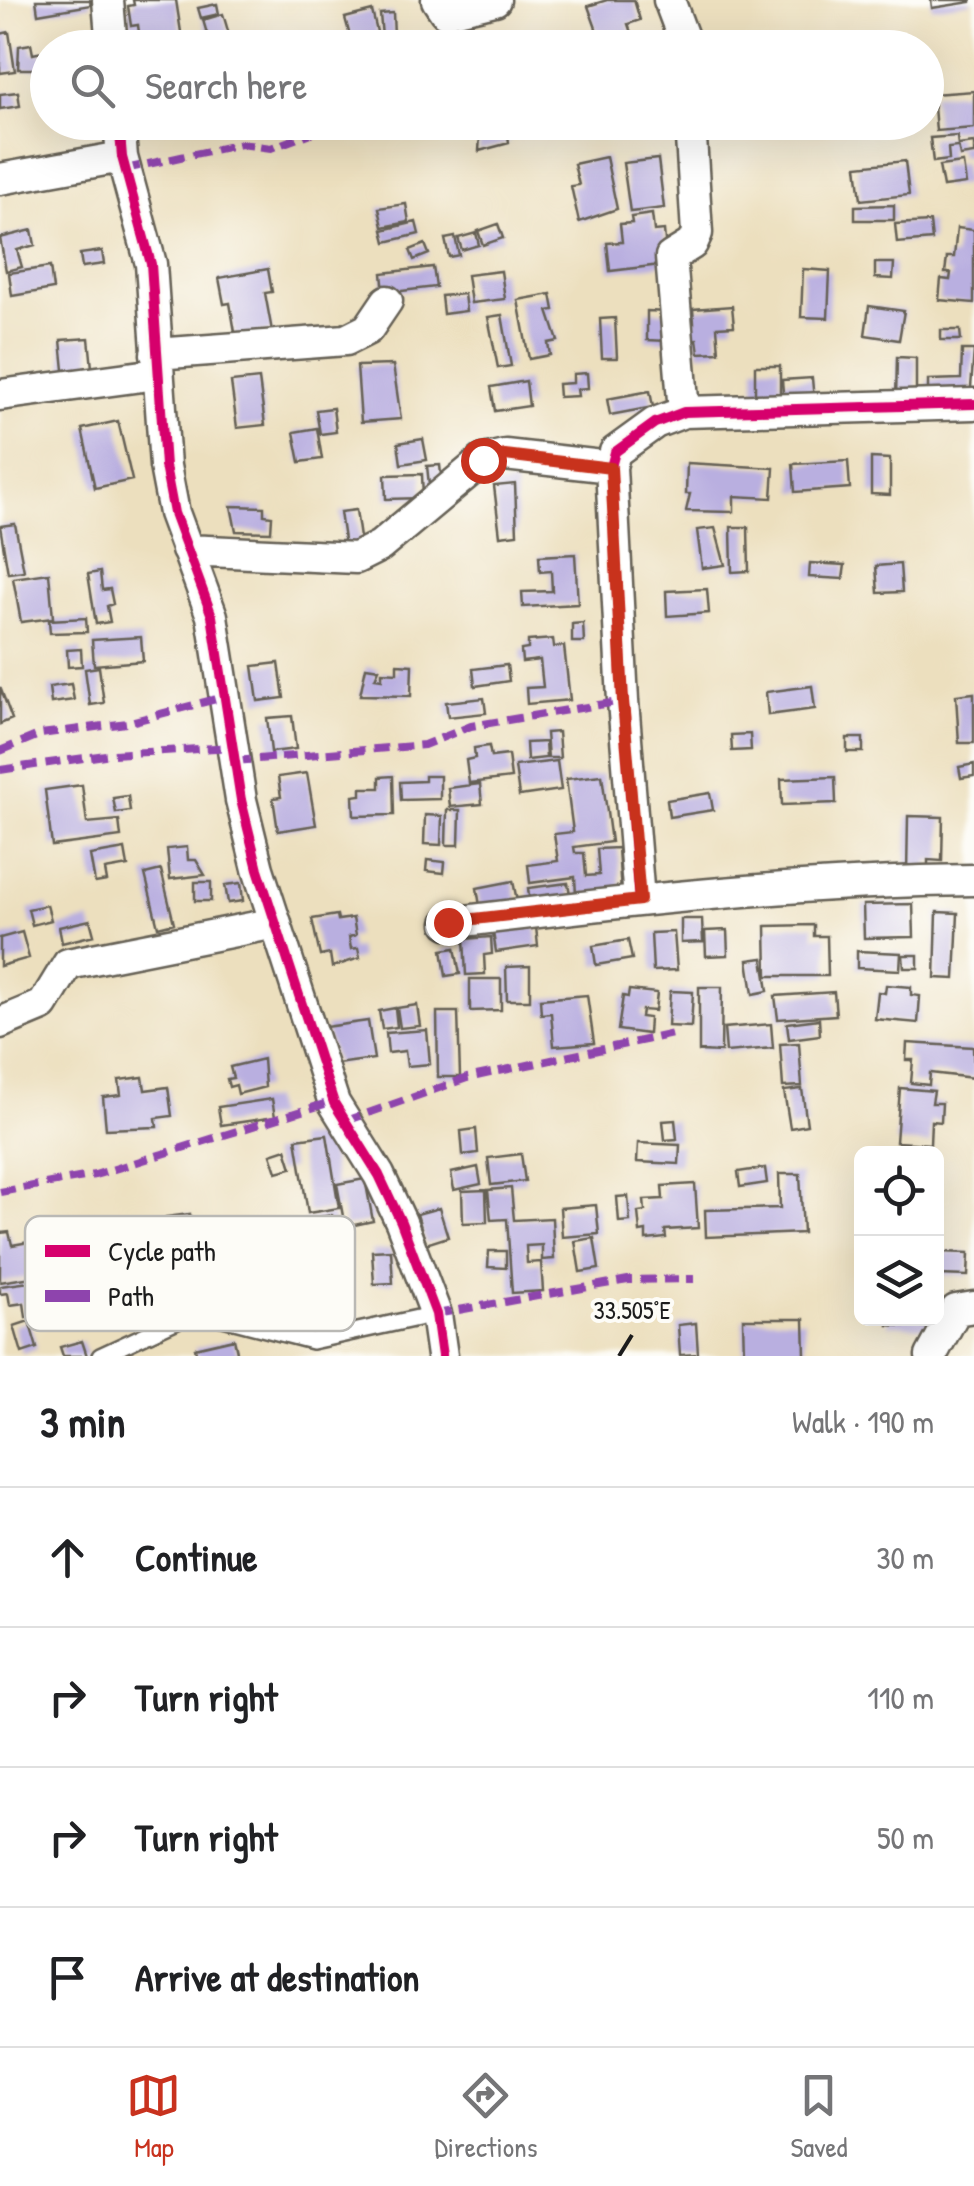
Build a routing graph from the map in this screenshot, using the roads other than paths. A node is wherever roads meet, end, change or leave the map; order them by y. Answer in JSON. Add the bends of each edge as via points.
{"nodes":[{"id":1,"x":108,"y":0,"type":"edge"},
{"id":2,"x":437,"y":0,"type":"edge"},
{"id":3,"x":495,"y":0,"type":"edge"},
{"id":4,"x":670,"y":0,"type":"edge"},
{"id":5,"x":110,"y":30,"type":"edge"},
{"id":6,"x":681,"y":30,"type":"edge"},
{"id":7,"x":120,"y":140,"type":"edge"},
{"id":8,"x":691,"y":140,"type":"edge"},
{"id":9,"x":122,"y":157,"type":"junction"},
{"id":10,"x":0,"y":179,"type":"edge"},
{"id":11,"x":386,"y":301,"type":"dead end"},
{"id":12,"x":157,"y":364,"type":"junction"},
{"id":13,"x":0,"y":394,"type":"edge"},
{"id":14,"x":974,"y":404,"type":"edge"},
{"id":15,"x":684,"y":412,"type":"junction"},
{"id":16,"x":611,"y":468,"type":"junction"},
{"id":17,"x":187,"y":550,"type":"junction"},
{"id":18,"x":974,"y":880,"type":"edge"},
{"id":19,"x":640,"y":900,"type":"junction"},
{"id":20,"x":448,"y":922,"type":"dead end"},
{"id":21,"x":276,"y":923,"type":"junction"},
{"id":22,"x":0,"y":1023,"type":"edge"},
{"id":23,"x":974,"y":1306,"type":"edge"},
{"id":24,"x":436,"y":1314,"type":"junction"},
{"id":25,"x":154,"y":1331,"type":"edge"},
{"id":26,"x":273,"y":1331,"type":"edge"},
{"id":27,"x":100,"y":1356,"type":"edge"},
{"id":28,"x":442,"y":1356,"type":"edge"},
{"id":29,"x":930,"y":1356,"type":"edge"}],
"edges":[{"from":1,"to":5,"type":"street"},
{"from":2,"to":3,"type":"street","via":[[446,12]]},
{"from":4,"to":6,"type":"street"},
{"from":7,"to":9,"type":"street"},
{"from":8,"to":15,"type":"street","via":[[697,233],[671,258]]},
{"from":9,"to":10,"type":"street"},
{"from":9,"to":12,"type":"street","via":[[151,264]]},
{"from":11,"to":12,"type":"street","via":[[368,328],[346,340]]},
{"from":12,"to":13,"type":"street"},
{"from":12,"to":17,"type":"street","via":[[165,466]]},
{"from":14,"to":15,"type":"street"},
{"from":15,"to":16,"type":"street","via":[[632,437],[615,452]]},
{"from":16,"to":17,"type":"street","via":[[505,455],[483,460],[380,546],[356,558]]},
{"from":16,"to":19,"type":"street"},
{"from":17,"to":21,"type":"street","via":[[212,616],[242,800]]},
{"from":18,"to":19,"type":"street","via":[[868,881]]},
{"from":19,"to":20,"type":"street"},
{"from":21,"to":22,"type":"street","via":[[68,964],[42,1006]]},
{"from":21,"to":24,"type":"street","via":[[334,1103],[379,1175]]},
{"from":23,"to":29,"type":"street","via":[[956,1310]]},
{"from":24,"to":26,"type":"lane","via":[[312,1341]]},
{"from":24,"to":28,"type":"street"},
{"from":25,"to":27,"type":"lane"}]}
